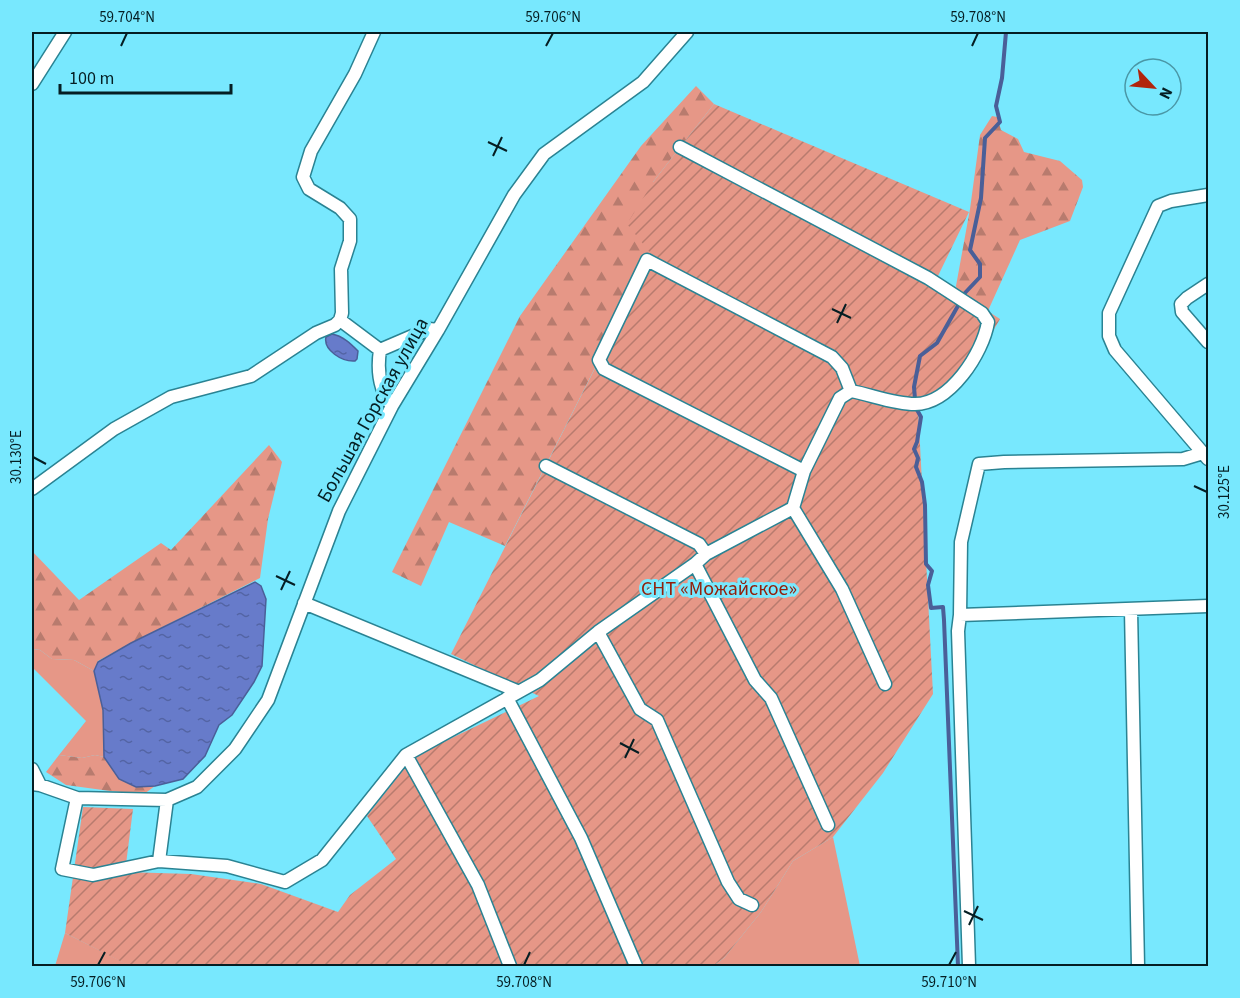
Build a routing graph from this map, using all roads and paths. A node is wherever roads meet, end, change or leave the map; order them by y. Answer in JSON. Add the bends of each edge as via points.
{"nodes":[{"id":1,"x":65,"y":32,"type":"edge"},
{"id":2,"x":374,"y":32,"type":"edge"},
{"id":3,"x":687,"y":32,"type":"edge"},
{"id":4,"x":32,"y":84,"type":"edge"},
{"id":5,"x":680,"y":147,"type":"dead end"},
{"id":6,"x":1209,"y":195,"type":"edge"},
{"id":7,"x":1209,"y":284,"type":"edge"},
{"id":8,"x":340,"y":320,"type":"junction"},
{"id":9,"x":438,"y":330,"type":"junction"},
{"id":10,"x":1209,"y":342,"type":"edge"},
{"id":11,"x":380,"y":350,"type":"junction"},
{"id":12,"x":851,"y":391,"type":"junction"},
{"id":13,"x":392,"y":406,"type":"junction"},
{"id":14,"x":1206,"y":456,"type":"edge"},
{"id":15,"x":546,"y":466,"type":"dead end"},
{"id":16,"x":804,"y":471,"type":"junction"},
{"id":17,"x":32,"y":489,"type":"edge"},
{"id":18,"x":793,"y":508,"type":"junction"},
{"id":19,"x":706,"y":554,"type":"junction"},
{"id":20,"x":695,"y":564,"type":"junction"},
{"id":21,"x":304,"y":603,"type":"junction"},
{"id":22,"x":1209,"y":606,"type":"edge"},
{"id":23,"x":1131,"y":610,"type":"junction"},
{"id":24,"x":960,"y":615,"type":"junction"},
{"id":25,"x":598,"y":632,"type":"junction"},
{"id":26,"x":885,"y":684,"type":"dead end"},
{"id":27,"x":512,"y":694,"type":"junction"},
{"id":28,"x":406,"y":755,"type":"junction"},
{"id":29,"x":32,"y":769,"type":"edge"},
{"id":30,"x":36,"y":785,"type":"edge"},
{"id":31,"x":77,"y":798,"type":"junction"},
{"id":32,"x":167,"y":801,"type":"junction"},
{"id":33,"x":828,"y":825,"type":"dead end"},
{"id":34,"x":159,"y":861,"type":"junction"},
{"id":35,"x":752,"y":905,"type":"dead end"},
{"id":36,"x":510,"y":966,"type":"edge"},
{"id":37,"x":636,"y":966,"type":"edge"},
{"id":38,"x":969,"y":966,"type":"edge"},
{"id":39,"x":1138,"y":966,"type":"edge"}],
"edges":[{"from":1,"to":4,"type":"street"},
{"from":2,"to":8,"type":"street","via":[[356,74],[310,151],[303,177],[309,189],[350,219],[350,241],[341,269]]},
{"from":3,"to":9,"type":"street","name":"Большая Горская улица","via":[[643,82],[544,154],[514,195]]},
{"from":5,"to":12,"type":"street","via":[[928,278],[982,313],[988,322],[986,338],[959,379],[940,397],[917,404]]},
{"from":6,"to":14,"type":"street","via":[[1158,206],[1109,313],[1109,336],[1115,350]]},
{"from":7,"to":10,"type":"street","via":[[1181,304],[1182,312]]},
{"from":8,"to":11,"type":"street"},
{"from":8,"to":17,"type":"street","via":[[251,376],[171,397],[114,429]]},
{"from":9,"to":11,"type":"street","via":[[429,329]]},
{"from":9,"to":13,"type":"street","name":"Большая Горская улица"},
{"from":11,"to":13,"type":"street","via":[[377,370]]},
{"from":12,"to":16,"type":"street","via":[[840,398]]},
{"from":12,"to":16,"type":"street","via":[[842,368],[832,357],[647,260],[599,360],[604,369]]},
{"from":13,"to":21,"type":"street","name":"Большая Горская улица","via":[[339,511]]},
{"from":14,"to":24,"type":"street","via":[[979,464],[960,542]]},
{"from":15,"to":19,"type":"street","via":[[699,544]]},
{"from":16,"to":18,"type":"street"},
{"from":18,"to":19,"type":"street"},
{"from":18,"to":26,"type":"street","via":[[842,589]]},
{"from":19,"to":20,"type":"street"},
{"from":20,"to":25,"type":"street"},
{"from":20,"to":33,"type":"street","via":[[755,680],[771,698]]},
{"from":21,"to":27,"type":"street"},
{"from":21,"to":32,"type":"street","name":"Большая Горская улица","via":[[268,700],[235,749],[197,787]]},
{"from":22,"to":23,"type":"street"},
{"from":23,"to":24,"type":"street"},
{"from":23,"to":39,"type":"street"},
{"from":24,"to":38,"type":"street","via":[[957,631]]},
{"from":25,"to":27,"type":"street","via":[[540,680]]},
{"from":25,"to":35,"type":"street","via":[[640,709],[657,720],[728,882],[739,899]]},
{"from":27,"to":28,"type":"street"},
{"from":27,"to":37,"type":"street","via":[[581,838]]},
{"from":28,"to":34,"type":"street","via":[[322,860],[285,882],[226,866]]},
{"from":28,"to":36,"type":"street","via":[[478,885]]},
{"from":29,"to":30,"type":"street"},
{"from":30,"to":31,"type":"street","name":"Большая Горская улица"},
{"from":31,"to":32,"type":"street","name":"Большая Горская улица"},
{"from":31,"to":34,"type":"street","via":[[62,869],[93,875]]},
{"from":32,"to":34,"type":"street"}]}
